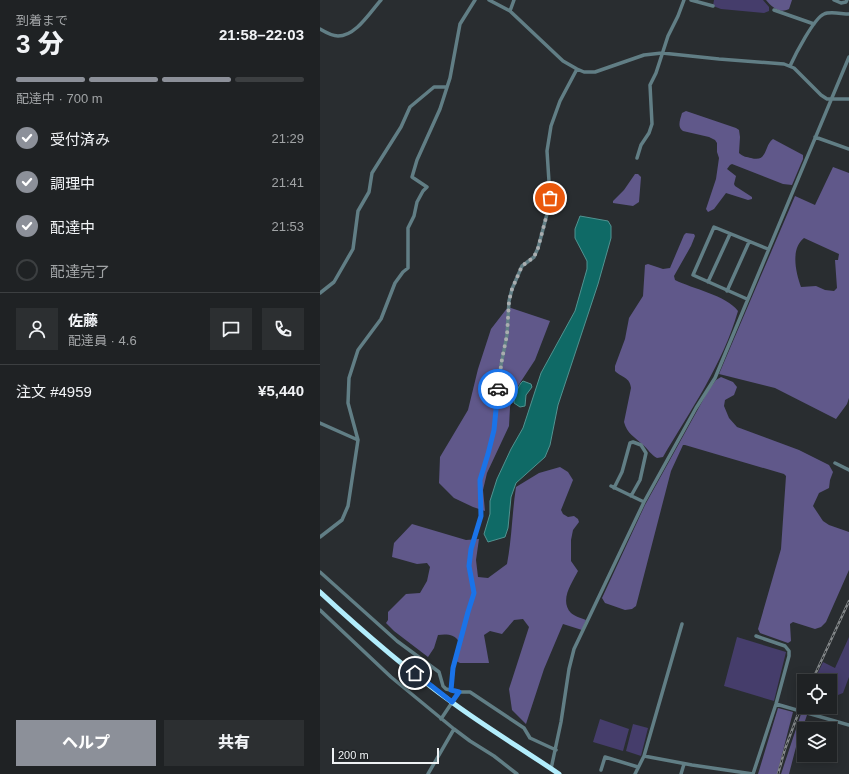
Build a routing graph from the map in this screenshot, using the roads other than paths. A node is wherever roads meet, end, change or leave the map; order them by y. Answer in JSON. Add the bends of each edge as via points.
{"nodes":[{"id":1,"x":381,"y":0,"type":"edge"},
{"id":2,"x":475,"y":0,"type":"edge"},
{"id":3,"x":489,"y":0,"type":"edge"},
{"id":4,"x":514,"y":0,"type":"edge"},
{"id":5,"x":684,"y":0,"type":"edge"},
{"id":6,"x":691,"y":0,"type":"edge"},
{"id":7,"x":834,"y":0,"type":"edge"},
{"id":8,"x":847,"y":0,"type":"edge"},
{"id":9,"x":713,"y":6,"type":"dead end"},
{"id":10,"x":774,"y":10,"type":"dead end"},
{"id":11,"x":510,"y":11,"type":"junction"},
{"id":12,"x":849,"y":14,"type":"edge"},
{"id":13,"x":814,"y":24,"type":"junction"},
{"id":14,"x":320,"y":29,"type":"edge"},
{"id":15,"x":662,"y":53,"type":"junction"},
{"id":16,"x":849,"y":57,"type":"edge"},
{"id":17,"x":790,"y":66,"type":"junction"},
{"id":18,"x":577,"y":69,"type":"junction"},
{"id":19,"x":447,"y":87,"type":"junction"},
{"id":20,"x":831,"y":99,"type":"junction"},
{"id":21,"x":849,"y":99,"type":"edge"},
{"id":22,"x":815,"y":137,"type":"junction"},
{"id":23,"x":849,"y":149,"type":"edge"},
{"id":24,"x":637,"y":158,"type":"dead end"},
{"id":25,"x":730,"y":234,"type":"junction"},
{"id":26,"x":749,"y":242,"type":"junction"},
{"id":27,"x":768,"y":249,"type":"junction"},
{"id":28,"x":708,"y":282,"type":"junction"},
{"id":29,"x":727,"y":291,"type":"junction"},
{"id":30,"x":320,"y":292,"type":"edge"},
{"id":31,"x":747,"y":299,"type":"junction"},
{"id":32,"x":320,"y":423,"type":"edge"},
{"id":33,"x":358,"y":440,"type":"junction"},
{"id":34,"x":835,"y":463,"type":"dead end"},
{"id":35,"x":849,"y":470,"type":"edge"},
{"id":36,"x":631,"y":496,"type":"junction"},
{"id":37,"x":644,"y":502,"type":"junction"},
{"id":38,"x":320,"y":537,"type":"edge"},
{"id":39,"x":320,"y":572,"type":"edge"},
{"id":40,"x":320,"y":592,"type":"edge"},
{"id":41,"x":320,"y":610,"type":"edge"},
{"id":42,"x":682,"y":624,"type":"dead end"},
{"id":43,"x":756,"y":636,"type":"dead end"},
{"id":44,"x":451,"y":690,"type":"junction"},
{"id":45,"x":459,"y":692,"type":"junction"},
{"id":46,"x":452,"y":702,"type":"junction"},
{"id":47,"x":776,"y":704,"type":"junction"},
{"id":48,"x":441,"y":719,"type":"junction"},
{"id":49,"x":849,"y":725,"type":"edge"},
{"id":50,"x":454,"y":729,"type":"junction"},
{"id":51,"x":556,"y":750,"type":"junction"},
{"id":52,"x":644,"y":756,"type":"junction"},
{"id":53,"x":684,"y":764,"type":"junction"},
{"id":54,"x":638,"y":767,"type":"junction"},
{"id":55,"x":551,"y":769,"type":"junction"},
{"id":56,"x":601,"y":770,"type":"dead end"},
{"id":57,"x":428,"y":774,"type":"edge"},
{"id":58,"x":517,"y":774,"type":"edge"},
{"id":59,"x":559,"y":774,"type":"edge"},
{"id":60,"x":635,"y":774,"type":"edge"},
{"id":61,"x":681,"y":774,"type":"edge"},
{"id":62,"x":753,"y":774,"type":"edge"}],
"edges":[{"from":1,"to":14,"type":"street","via":[[358,26],[345,35],[336,36]]},
{"from":2,"to":19,"type":"street","via":[[460,24]]},
{"from":3,"to":11,"type":"street"},
{"from":4,"to":11,"type":"street"},
{"from":5,"to":15,"type":"street"},
{"from":6,"to":9,"type":"street"},
{"from":7,"to":8,"type":"street","via":[[841,3]]},
{"from":10,"to":13,"type":"street"},
{"from":11,"to":18,"type":"street","via":[[563,61]]},
{"from":12,"to":13,"type":"street","via":[[824,14]]},
{"from":13,"to":17,"type":"street"},
{"from":15,"to":17,"type":"street"},
{"from":15,"to":18,"type":"street","via":[[644,55],[595,72]]},
{"from":15,"to":24,"type":"street","via":[[650,85],[652,124]]},
{"from":16,"to":20,"type":"street"},
{"from":17,"to":20,"type":"street","via":[[821,96]]},
{"from":18,"to":44,"type":"street","via":[[560,101],[551,126],[547,151],[550,198],[538,248],[534,257],[522,266],[509,301],[507,335],[494,425],[480,480],[481,516],[471,554],[470,573],[474,593],[453,668]]},
{"from":19,"to":30,"type":"street","via":[[434,87],[410,107],[401,127],[372,173],[369,192],[358,211],[353,249],[334,282]]},
{"from":19,"to":33,"type":"street","via":[[433,126],[416,160],[412,177],[427,187],[417,202],[408,228],[408,268],[395,283],[381,319],[358,350],[349,378],[348,403]]},
{"from":20,"to":21,"type":"street"},
{"from":20,"to":22,"type":"street"},
{"from":22,"to":23,"type":"street"},
{"from":22,"to":27,"type":"street"},
{"from":25,"to":26,"type":"street"},
{"from":25,"to":28,"type":"street"},
{"from":25,"to":28,"type":"street","via":[[714,227],[693,275]]},
{"from":26,"to":27,"type":"street"},
{"from":26,"to":29,"type":"street"},
{"from":27,"to":31,"type":"street"},
{"from":28,"to":29,"type":"street"},
{"from":29,"to":31,"type":"street"},
{"from":31,"to":37,"type":"street","via":[[715,378]]},
{"from":32,"to":33,"type":"street"},
{"from":33,"to":38,"type":"street","via":[[345,514],[335,526]]},
{"from":34,"to":35,"type":"street"},
{"from":36,"to":36,"type":"street","via":[[612,487],[622,472],[630,443],[633,442],[641,445],[646,453],[640,480]]},
{"from":36,"to":37,"type":"street"},
{"from":37,"to":51,"type":"street","via":[[574,649]]},
{"from":39,"to":44,"type":"street","via":[[398,641],[435,668],[444,686]]},
{"from":40,"to":46,"type":"highway","via":[[404,665]]},
{"from":41,"to":48,"type":"street","via":[[391,677]]},
{"from":42,"to":52,"type":"street"},
{"from":43,"to":47,"type":"street","via":[[785,646],[789,651]]},
{"from":44,"to":45,"type":"street"},
{"from":45,"to":46,"type":"street"},
{"from":45,"to":51,"type":"street","via":[[470,692],[524,728],[530,738]]},
{"from":46,"to":48,"type":"street"},
{"from":46,"to":55,"type":"highway"},
{"from":47,"to":49,"type":"street"},
{"from":47,"to":62,"type":"street"},
{"from":48,"to":50,"type":"street"},
{"from":50,"to":57,"type":"street"},
{"from":50,"to":58,"type":"street"},
{"from":51,"to":55,"type":"street"},
{"from":52,"to":53,"type":"street"},
{"from":52,"to":54,"type":"street"},
{"from":53,"to":61,"type":"street"},
{"from":53,"to":62,"type":"street"},
{"from":54,"to":56,"type":"street","via":[[605,757]]},
{"from":54,"to":60,"type":"street"},
{"from":55,"to":59,"type":"highway"}]}
